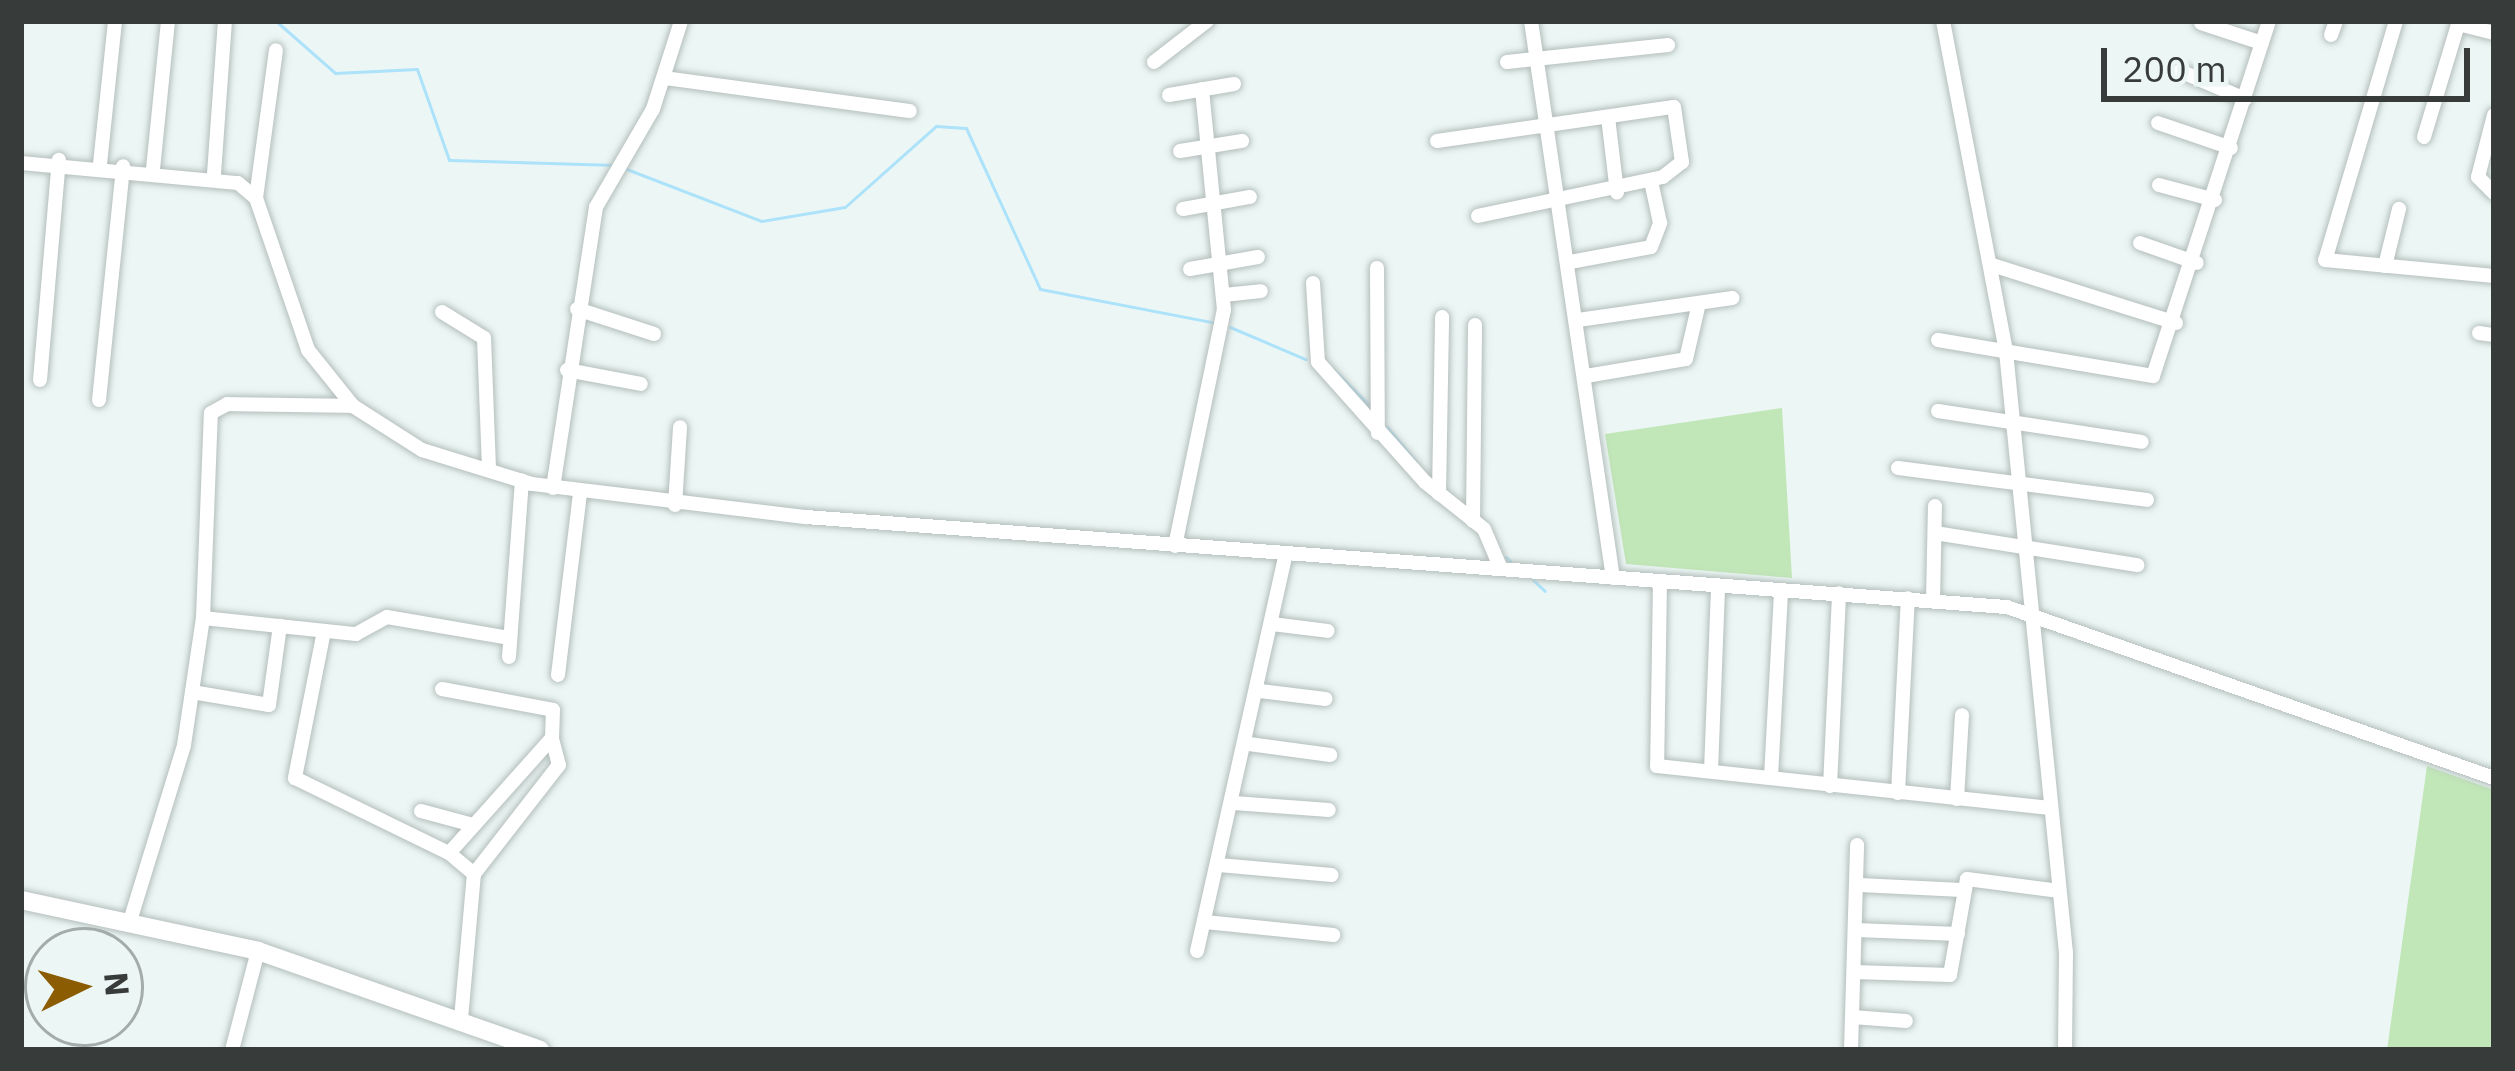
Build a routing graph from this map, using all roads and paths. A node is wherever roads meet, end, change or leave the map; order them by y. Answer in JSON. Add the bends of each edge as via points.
{"nodes":[{"id":1,"x":115,"y":21,"type":"edge"},
{"id":2,"x":168,"y":21,"type":"edge"},
{"id":3,"x":225,"y":21,"type":"edge"},
{"id":4,"x":681,"y":21,"type":"edge"},
{"id":5,"x":1207,"y":21,"type":"edge"},
{"id":6,"x":1531,"y":21,"type":"edge"},
{"id":7,"x":1943,"y":21,"type":"edge"},
{"id":8,"x":2269,"y":21,"type":"edge"},
{"id":9,"x":2396,"y":21,"type":"edge"},
{"id":10,"x":2458,"y":22,"type":"edge"},
{"id":11,"x":2201,"y":23,"type":"edge"},
{"id":12,"x":2494,"y":33,"type":"edge"},
{"id":13,"x":2262,"y":43,"type":"junction"},
{"id":14,"x":1668,"y":45,"type":"dead end"},
{"id":15,"x":276,"y":50,"type":"dead end"},
{"id":16,"x":1535,"y":59,"type":"junction"},
{"id":17,"x":1154,"y":62,"type":"dead end"},
{"id":18,"x":1507,"y":62,"type":"dead end"},
{"id":19,"x":2180,"y":71,"type":"dead end"},
{"id":20,"x":665,"y":78,"type":"junction"},
{"id":21,"x":1234,"y":84,"type":"dead end"},
{"id":22,"x":1202,"y":89,"type":"junction"},
{"id":23,"x":1169,"y":95,"type":"dead end"},
{"id":24,"x":2245,"y":99,"type":"junction"},
{"id":25,"x":910,"y":111,"type":"dead end"},
{"id":26,"x":1608,"y":117,"type":"junction"},
{"id":27,"x":2158,"y":123,"type":"dead end"},
{"id":28,"x":2493,"y":123,"type":"edge"},
{"id":29,"x":1546,"y":126,"type":"junction"},
{"id":30,"x":2424,"y":137,"type":"dead end"},
{"id":31,"x":1242,"y":141,"type":"dead end"},
{"id":32,"x":1437,"y":141,"type":"dead end"},
{"id":33,"x":1209,"y":145,"type":"junction"},
{"id":34,"x":2231,"y":148,"type":"junction"},
{"id":35,"x":1180,"y":151,"type":"dead end"},
{"id":36,"x":59,"y":160,"type":"junction"},
{"id":37,"x":21,"y":163,"type":"edge"},
{"id":38,"x":100,"y":164,"type":"junction"},
{"id":39,"x":123,"y":166,"type":"junction"},
{"id":40,"x":153,"y":169,"type":"junction"},
{"id":41,"x":214,"y":174,"type":"junction"},
{"id":42,"x":1652,"y":181,"type":"junction"},
{"id":43,"x":2159,"y":185,"type":"dead end"},
{"id":44,"x":1618,"y":192,"type":"junction"},
{"id":45,"x":2494,"y":193,"type":"edge"},
{"id":46,"x":1250,"y":197,"type":"dead end"},
{"id":47,"x":256,"y":198,"type":"junction"},
{"id":48,"x":2215,"y":200,"type":"junction"},
{"id":49,"x":1562,"y":201,"type":"junction"},
{"id":50,"x":1215,"y":202,"type":"junction"},
{"id":51,"x":1183,"y":209,"type":"dead end"},
{"id":52,"x":2399,"y":209,"type":"dead end"},
{"id":53,"x":1478,"y":216,"type":"dead end"},
{"id":54,"x":2140,"y":243,"type":"dead end"},
{"id":55,"x":1258,"y":257,"type":"dead end"},
{"id":56,"x":1221,"y":261,"type":"junction"},
{"id":57,"x":1570,"y":262,"type":"junction"},
{"id":58,"x":2197,"y":262,"type":"junction"},
{"id":59,"x":1991,"y":265,"type":"junction"},
{"id":60,"x":2385,"y":266,"type":"junction"},
{"id":61,"x":1190,"y":268,"type":"dead end"},
{"id":62,"x":1377,"y":268,"type":"dead end"},
{"id":63,"x":2494,"y":275,"type":"edge"},
{"id":64,"x":1313,"y":283,"type":"dead end"},
{"id":65,"x":1261,"y":291,"type":"dead end"},
{"id":66,"x":1224,"y":295,"type":"junction"},
{"id":67,"x":1732,"y":298,"type":"dead end"},
{"id":68,"x":1699,"y":303,"type":"junction"},
{"id":69,"x":577,"y":309,"type":"junction"},
{"id":70,"x":442,"y":312,"type":"dead end"},
{"id":71,"x":1442,"y":317,"type":"dead end"},
{"id":72,"x":1578,"y":320,"type":"junction"},
{"id":73,"x":2176,"y":323,"type":"junction"},
{"id":74,"x":1474,"y":325,"type":"dead end"},
{"id":75,"x":654,"y":334,"type":"dead end"},
{"id":76,"x":1938,"y":340,"type":"dead end"},
{"id":77,"x":2006,"y":351,"type":"junction"},
{"id":78,"x":567,"y":370,"type":"junction"},
{"id":79,"x":1586,"y":376,"type":"junction"},
{"id":80,"x":40,"y":380,"type":"dead end"},
{"id":81,"x":641,"y":384,"type":"dead end"},
{"id":82,"x":99,"y":400,"type":"dead end"},
{"id":83,"x":353,"y":406,"type":"junction"},
{"id":84,"x":1938,"y":411,"type":"dead end"},
{"id":85,"x":2013,"y":422,"type":"junction"},
{"id":86,"x":680,"y":427,"type":"dead end"},
{"id":87,"x":1378,"y":433,"type":"junction"},
{"id":88,"x":2142,"y":442,"type":"dead end"},
{"id":89,"x":489,"y":468,"type":"junction"},
{"id":90,"x":1898,"y":468,"type":"dead end"},
{"id":91,"x":522,"y":480,"type":"junction"},
{"id":92,"x":2016,"y":482,"type":"junction"},
{"id":93,"x":553,"y":488,"type":"junction"},
{"id":94,"x":1439,"y":490,"type":"junction"},
{"id":95,"x":580,"y":492,"type":"junction"},
{"id":96,"x":2147,"y":500,"type":"dead end"},
{"id":97,"x":675,"y":505,"type":"junction"},
{"id":98,"x":1935,"y":506,"type":"dead end"},
{"id":99,"x":1471,"y":519,"type":"junction"},
{"id":100,"x":1935,"y":533,"type":"junction"},
{"id":101,"x":2023,"y":545,"type":"junction"},
{"id":102,"x":1174,"y":546,"type":"junction"},
{"id":103,"x":1286,"y":554,"type":"junction"},
{"id":104,"x":2137,"y":565,"type":"dead end"},
{"id":105,"x":1502,"y":569,"type":"junction"},
{"id":106,"x":1613,"y":578,"type":"junction"},
{"id":107,"x":1660,"y":582,"type":"junction"},
{"id":108,"x":1718,"y":586,"type":"junction"},
{"id":109,"x":1781,"y":590,"type":"junction"},
{"id":110,"x":1839,"y":593,"type":"junction"},
{"id":111,"x":1908,"y":598,"type":"junction"},
{"id":112,"x":1933,"y":600,"type":"junction"},
{"id":113,"x":2028,"y":616,"type":"junction"},
{"id":114,"x":203,"y":618,"type":"junction"},
{"id":115,"x":1272,"y":624,"type":"junction"},
{"id":116,"x":280,"y":626,"type":"junction"},
{"id":117,"x":325,"y":631,"type":"junction"},
{"id":118,"x":1328,"y":631,"type":"dead end"},
{"id":119,"x":510,"y":638,"type":"junction"},
{"id":120,"x":509,"y":658,"type":"dead end"},
{"id":121,"x":558,"y":675,"type":"dead end"},
{"id":122,"x":442,"y":688,"type":"dead end"},
{"id":123,"x":1260,"y":691,"type":"junction"},
{"id":124,"x":192,"y":692,"type":"junction"},
{"id":125,"x":1326,"y":699,"type":"dead end"},
{"id":126,"x":1962,"y":715,"type":"dead end"},
{"id":127,"x":551,"y":738,"type":"junction"},
{"id":128,"x":1249,"y":744,"type":"junction"},
{"id":129,"x":1330,"y":755,"type":"dead end"},
{"id":130,"x":1711,"y":772,"type":"junction"},
{"id":131,"x":1771,"y":778,"type":"junction"},
{"id":132,"x":2494,"y":778,"type":"edge"},
{"id":133,"x":1830,"y":785,"type":"junction"},
{"id":134,"x":1898,"y":793,"type":"junction"},
{"id":135,"x":1957,"y":799,"type":"junction"},
{"id":136,"x":1234,"y":803,"type":"junction"},
{"id":137,"x":2048,"y":808,"type":"junction"},
{"id":138,"x":1329,"y":810,"type":"dead end"},
{"id":139,"x":421,"y":811,"type":"dead end"},
{"id":140,"x":472,"y":825,"type":"junction"},
{"id":141,"x":1857,"y":845,"type":"dead end"},
{"id":142,"x":449,"y":854,"type":"junction"},
{"id":143,"x":1219,"y":865,"type":"junction"},
{"id":144,"x":474,"y":874,"type":"junction"},
{"id":145,"x":1332,"y":875,"type":"dead end"},
{"id":146,"x":1860,"y":884,"type":"junction"},
{"id":147,"x":1962,"y":890,"type":"junction"},
{"id":148,"x":2059,"y":891,"type":"junction"},
{"id":149,"x":21,"y":900,"type":"edge"},
{"id":150,"x":130,"y":921,"type":"junction"},
{"id":151,"x":1205,"y":922,"type":"junction"},
{"id":152,"x":1856,"y":930,"type":"junction"},
{"id":153,"x":1958,"y":934,"type":"junction"},
{"id":154,"x":1333,"y":935,"type":"dead end"},
{"id":155,"x":258,"y":951,"type":"junction"},
{"id":156,"x":1197,"y":951,"type":"dead end"},
{"id":157,"x":1854,"y":971,"type":"junction"},
{"id":158,"x":1852,"y":1017,"type":"junction"},
{"id":159,"x":461,"y":1019,"type":"junction"},
{"id":160,"x":1906,"y":1021,"type":"dead end"},
{"id":161,"x":232,"y":1050,"type":"edge"},
{"id":162,"x":540,"y":1050,"type":"edge"},
{"id":163,"x":1851,"y":1050,"type":"edge"},
{"id":164,"x":2065,"y":1050,"type":"edge"}],
"edges":[{"from":1,"to":38,"type":"street"},
{"from":2,"to":40,"type":"street"},
{"from":3,"to":41,"type":"street"},
{"from":4,"to":20,"type":"street"},
{"from":5,"to":17,"type":"street"},
{"from":6,"to":16,"type":"street"},
{"from":7,"to":59,"type":"street"},
{"from":8,"to":13,"type":"street"},
{"from":9,"to":60,"type":"street","via":[[2325,260]]},
{"from":10,"to":12,"type":"street"},
{"from":10,"to":30,"type":"street"},
{"from":11,"to":13,"type":"street"},
{"from":13,"to":24,"type":"street"},
{"from":14,"to":16,"type":"street"},
{"from":15,"to":47,"type":"street"},
{"from":16,"to":18,"type":"street"},
{"from":16,"to":29,"type":"street"},
{"from":19,"to":24,"type":"street"},
{"from":20,"to":25,"type":"street"},
{"from":20,"to":69,"type":"street","via":[[605,186]]},
{"from":21,"to":22,"type":"street"},
{"from":22,"to":23,"type":"street"},
{"from":22,"to":33,"type":"street"},
{"from":24,"to":34,"type":"street"},
{"from":26,"to":29,"type":"street"},
{"from":26,"to":42,"type":"street","via":[[1674,107],[1682,162]]},
{"from":26,"to":44,"type":"street"},
{"from":27,"to":34,"type":"street"},
{"from":28,"to":45,"type":"street","via":[[2478,178]]},
{"from":29,"to":32,"type":"street"},
{"from":29,"to":49,"type":"street"},
{"from":31,"to":33,"type":"street"},
{"from":33,"to":35,"type":"street"},
{"from":33,"to":50,"type":"street"},
{"from":34,"to":48,"type":"street"},
{"from":36,"to":37,"type":"street"},
{"from":36,"to":38,"type":"street"},
{"from":36,"to":80,"type":"street"},
{"from":38,"to":39,"type":"street"},
{"from":39,"to":40,"type":"street"},
{"from":39,"to":82,"type":"street"},
{"from":40,"to":41,"type":"street"},
{"from":41,"to":47,"type":"street"},
{"from":42,"to":44,"type":"street"},
{"from":42,"to":57,"type":"street","via":[[1660,223],[1651,247]]},
{"from":43,"to":48,"type":"street"},
{"from":44,"to":49,"type":"street"},
{"from":46,"to":50,"type":"street"},
{"from":47,"to":83,"type":"street","via":[[295,323]]},
{"from":48,"to":58,"type":"street"},
{"from":49,"to":53,"type":"street"},
{"from":49,"to":57,"type":"street"},
{"from":50,"to":51,"type":"street"},
{"from":50,"to":56,"type":"street"},
{"from":52,"to":60,"type":"street"},
{"from":54,"to":58,"type":"street"},
{"from":55,"to":56,"type":"street"},
{"from":56,"to":61,"type":"street"},
{"from":56,"to":66,"type":"street"},
{"from":57,"to":72,"type":"street"},
{"from":58,"to":73,"type":"street"},
{"from":59,"to":73,"type":"street"},
{"from":59,"to":77,"type":"street"},
{"from":60,"to":63,"type":"street"},
{"from":62,"to":87,"type":"street"},
{"from":64,"to":87,"type":"street","via":[[1318,362]]},
{"from":65,"to":66,"type":"street"},
{"from":66,"to":102,"type":"street"},
{"from":67,"to":68,"type":"street"},
{"from":68,"to":72,"type":"street"},
{"from":68,"to":79,"type":"street","via":[[1686,359]]},
{"from":69,"to":75,"type":"street"},
{"from":69,"to":78,"type":"street"},
{"from":70,"to":89,"type":"street","via":[[484,338]]},
{"from":71,"to":94,"type":"street"},
{"from":72,"to":79,"type":"street"},
{"from":73,"to":77,"type":"street","via":[[2161,368],[2139,379]]},
{"from":74,"to":99,"type":"street"},
{"from":76,"to":77,"type":"street"},
{"from":77,"to":85,"type":"street"},
{"from":78,"to":81,"type":"street"},
{"from":78,"to":93,"type":"street"},
{"from":79,"to":106,"type":"street"},
{"from":83,"to":89,"type":"street","via":[[395,438]]},
{"from":83,"to":114,"type":"street","via":[[227,404],[211,413]]},
{"from":84,"to":85,"type":"street"},
{"from":85,"to":88,"type":"street"},
{"from":85,"to":92,"type":"street"},
{"from":86,"to":97,"type":"street"},
{"from":87,"to":94,"type":"street"},
{"from":89,"to":91,"type":"street"},
{"from":90,"to":92,"type":"street"},
{"from":91,"to":93,"type":"street"},
{"from":91,"to":119,"type":"street"},
{"from":92,"to":96,"type":"street"},
{"from":92,"to":101,"type":"street"},
{"from":93,"to":95,"type":"street"},
{"from":94,"to":99,"type":"street"},
{"from":95,"to":97,"type":"street"},
{"from":95,"to":121,"type":"street"},
{"from":97,"to":102,"type":"street"},
{"from":98,"to":100,"type":"street"},
{"from":99,"to":105,"type":"street"},
{"from":100,"to":101,"type":"street"},
{"from":100,"to":112,"type":"street"},
{"from":101,"to":104,"type":"street"},
{"from":101,"to":113,"type":"street"},
{"from":102,"to":103,"type":"street"},
{"from":103,"to":105,"type":"street"},
{"from":103,"to":115,"type":"street"},
{"from":105,"to":106,"type":"street"},
{"from":106,"to":107,"type":"street"},
{"from":107,"to":108,"type":"street"},
{"from":107,"to":130,"type":"street","via":[[1657,766]]},
{"from":108,"to":109,"type":"street"},
{"from":108,"to":130,"type":"street"},
{"from":109,"to":110,"type":"street"},
{"from":109,"to":131,"type":"street"},
{"from":110,"to":111,"type":"street"},
{"from":110,"to":133,"type":"street"},
{"from":111,"to":112,"type":"street"},
{"from":111,"to":134,"type":"street"},
{"from":112,"to":113,"type":"street"},
{"from":113,"to":132,"type":"street"},
{"from":113,"to":137,"type":"street"},
{"from":114,"to":116,"type":"street"},
{"from":114,"to":124,"type":"street"},
{"from":115,"to":118,"type":"street"},
{"from":115,"to":123,"type":"street"},
{"from":116,"to":117,"type":"street"},
{"from":116,"to":124,"type":"street","via":[[268,705]]},
{"from":117,"to":119,"type":"street","via":[[356,634],[387,617]]},
{"from":117,"to":142,"type":"street","via":[[295,778]]},
{"from":119,"to":120,"type":"street"},
{"from":122,"to":127,"type":"street","via":[[553,710]]},
{"from":123,"to":125,"type":"street"},
{"from":123,"to":128,"type":"street"},
{"from":124,"to":150,"type":"street"},
{"from":126,"to":135,"type":"street"},
{"from":127,"to":140,"type":"street"},
{"from":127,"to":144,"type":"street","via":[[559,765]]},
{"from":128,"to":129,"type":"street"},
{"from":128,"to":136,"type":"street"},
{"from":130,"to":131,"type":"street"},
{"from":131,"to":133,"type":"street"},
{"from":133,"to":134,"type":"street"},
{"from":134,"to":135,"type":"street"},
{"from":135,"to":137,"type":"street"},
{"from":136,"to":138,"type":"street"},
{"from":136,"to":143,"type":"street"},
{"from":137,"to":148,"type":"street"},
{"from":139,"to":140,"type":"street"},
{"from":140,"to":142,"type":"street"},
{"from":141,"to":146,"type":"street"},
{"from":142,"to":144,"type":"street"},
{"from":143,"to":145,"type":"street"},
{"from":143,"to":151,"type":"street"},
{"from":144,"to":159,"type":"street"},
{"from":146,"to":147,"type":"street"},
{"from":146,"to":152,"type":"street"},
{"from":147,"to":148,"type":"street","via":[[1972,878]]},
{"from":147,"to":153,"type":"street"},
{"from":148,"to":164,"type":"street"},
{"from":149,"to":150,"type":"street"},
{"from":150,"to":155,"type":"street"},
{"from":151,"to":154,"type":"street"},
{"from":151,"to":156,"type":"street"},
{"from":152,"to":153,"type":"street"},
{"from":152,"to":157,"type":"street"},
{"from":153,"to":157,"type":"street","via":[[1946,976]]},
{"from":155,"to":159,"type":"street"},
{"from":155,"to":161,"type":"street"},
{"from":157,"to":158,"type":"street"},
{"from":158,"to":160,"type":"street"},
{"from":158,"to":163,"type":"street"},
{"from":159,"to":162,"type":"street"}]}
